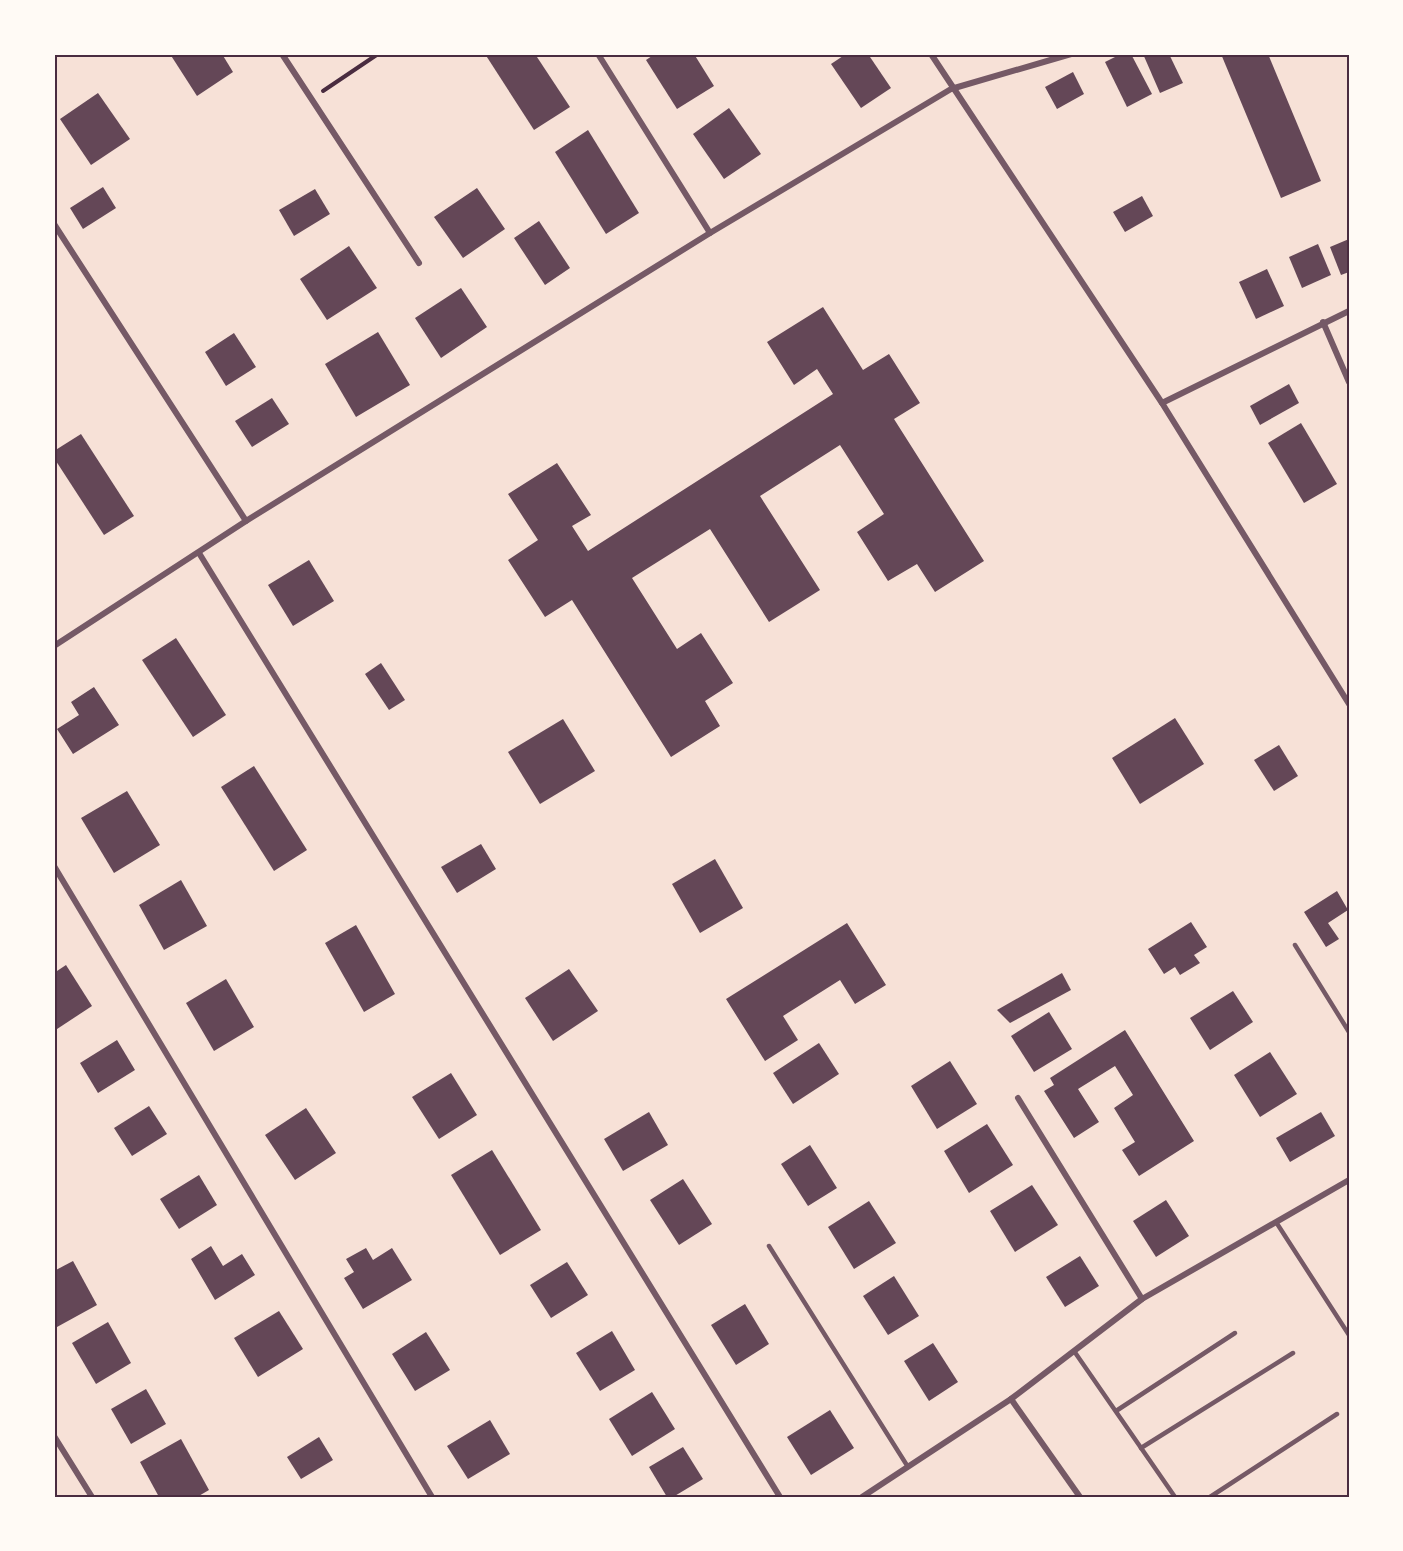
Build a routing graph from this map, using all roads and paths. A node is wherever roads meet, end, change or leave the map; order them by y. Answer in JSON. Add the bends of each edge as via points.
{"nodes":[{"id":1,"x":282,"y":54,"type":"edge"},
{"id":2,"x":378,"y":54,"type":"edge"},
{"id":3,"x":598,"y":54,"type":"edge"},
{"id":4,"x":931,"y":54,"type":"edge"},
{"id":5,"x":1071,"y":54,"type":"edge"},
{"id":6,"x":951,"y":89,"type":"junction"},
{"id":7,"x":312,"y":98,"type":"junction"},
{"id":8,"x":54,"y":224,"type":"edge"},
{"id":9,"x":710,"y":233,"type":"junction"},
{"id":10,"x":419,"y":263,"type":"dead end"},
{"id":11,"x":1349,"y":311,"type":"edge"},
{"id":12,"x":1323,"y":322,"type":"junction"},
{"id":13,"x":1349,"y":382,"type":"edge"},
{"id":14,"x":1162,"y":403,"type":"junction"},
{"id":15,"x":246,"y":521,"type":"junction"},
{"id":16,"x":199,"y":553,"type":"junction"},
{"id":17,"x":54,"y":646,"type":"edge"},
{"id":18,"x":1349,"y":704,"type":"edge"},
{"id":19,"x":54,"y":866,"type":"edge"},
{"id":20,"x":1295,"y":945,"type":"dead end"},
{"id":21,"x":1349,"y":1032,"type":"edge"},
{"id":22,"x":1018,"y":1098,"type":"dead end"},
{"id":23,"x":1349,"y":1180,"type":"edge"},
{"id":24,"x":1276,"y":1222,"type":"junction"},
{"id":25,"x":769,"y":1246,"type":"dead end"},
{"id":26,"x":1142,"y":1299,"type":"junction"},
{"id":27,"x":1235,"y":1334,"type":"dead end"},
{"id":28,"x":1349,"y":1335,"type":"edge"},
{"id":29,"x":1074,"y":1352,"type":"junction"},
{"id":30,"x":1293,"y":1353,"type":"dead end"},
{"id":31,"x":1011,"y":1399,"type":"junction"},
{"id":32,"x":1116,"y":1412,"type":"junction"},
{"id":33,"x":1337,"y":1414,"type":"dead end"},
{"id":34,"x":54,"y":1436,"type":"edge"},
{"id":35,"x":1142,"y":1448,"type":"junction"},
{"id":36,"x":908,"y":1467,"type":"junction"},
{"id":37,"x":92,"y":1497,"type":"edge"},
{"id":38,"x":432,"y":1497,"type":"edge"},
{"id":39,"x":780,"y":1497,"type":"edge"},
{"id":40,"x":862,"y":1497,"type":"edge"},
{"id":41,"x":1080,"y":1497,"type":"edge"},
{"id":42,"x":1175,"y":1497,"type":"edge"},
{"id":43,"x":1210,"y":1497,"type":"edge"}],
"edges":[{"from":1,"to":7,"type":"street"},
{"from":2,"to":7,"type":"path"},
{"from":3,"to":9,"type":"street"},
{"from":4,"to":6,"type":"street"},
{"from":5,"to":6,"type":"street"},
{"from":6,"to":9,"type":"street"},
{"from":6,"to":14,"type":"street"},
{"from":7,"to":10,"type":"street"},
{"from":8,"to":15,"type":"street"},
{"from":9,"to":15,"type":"street"},
{"from":11,"to":12,"type":"street"},
{"from":12,"to":13,"type":"street"},
{"from":12,"to":14,"type":"street"},
{"from":14,"to":18,"type":"street"},
{"from":15,"to":16,"type":"street"},
{"from":16,"to":17,"type":"street"},
{"from":16,"to":39,"type":"street"},
{"from":19,"to":38,"type":"street"},
{"from":20,"to":21,"type":"lane"},
{"from":22,"to":26,"type":"street"},
{"from":23,"to":24,"type":"street"},
{"from":24,"to":26,"type":"street"},
{"from":24,"to":28,"type":"lane"},
{"from":25,"to":36,"type":"lane"},
{"from":26,"to":29,"type":"street"},
{"from":27,"to":32,"type":"lane"},
{"from":29,"to":31,"type":"street"},
{"from":29,"to":32,"type":"lane"},
{"from":30,"to":35,"type":"lane"},
{"from":31,"to":36,"type":"street"},
{"from":31,"to":41,"type":"street"},
{"from":32,"to":35,"type":"lane"},
{"from":33,"to":43,"type":"lane"},
{"from":34,"to":37,"type":"street"},
{"from":35,"to":42,"type":"lane"},
{"from":36,"to":40,"type":"street"}]}
